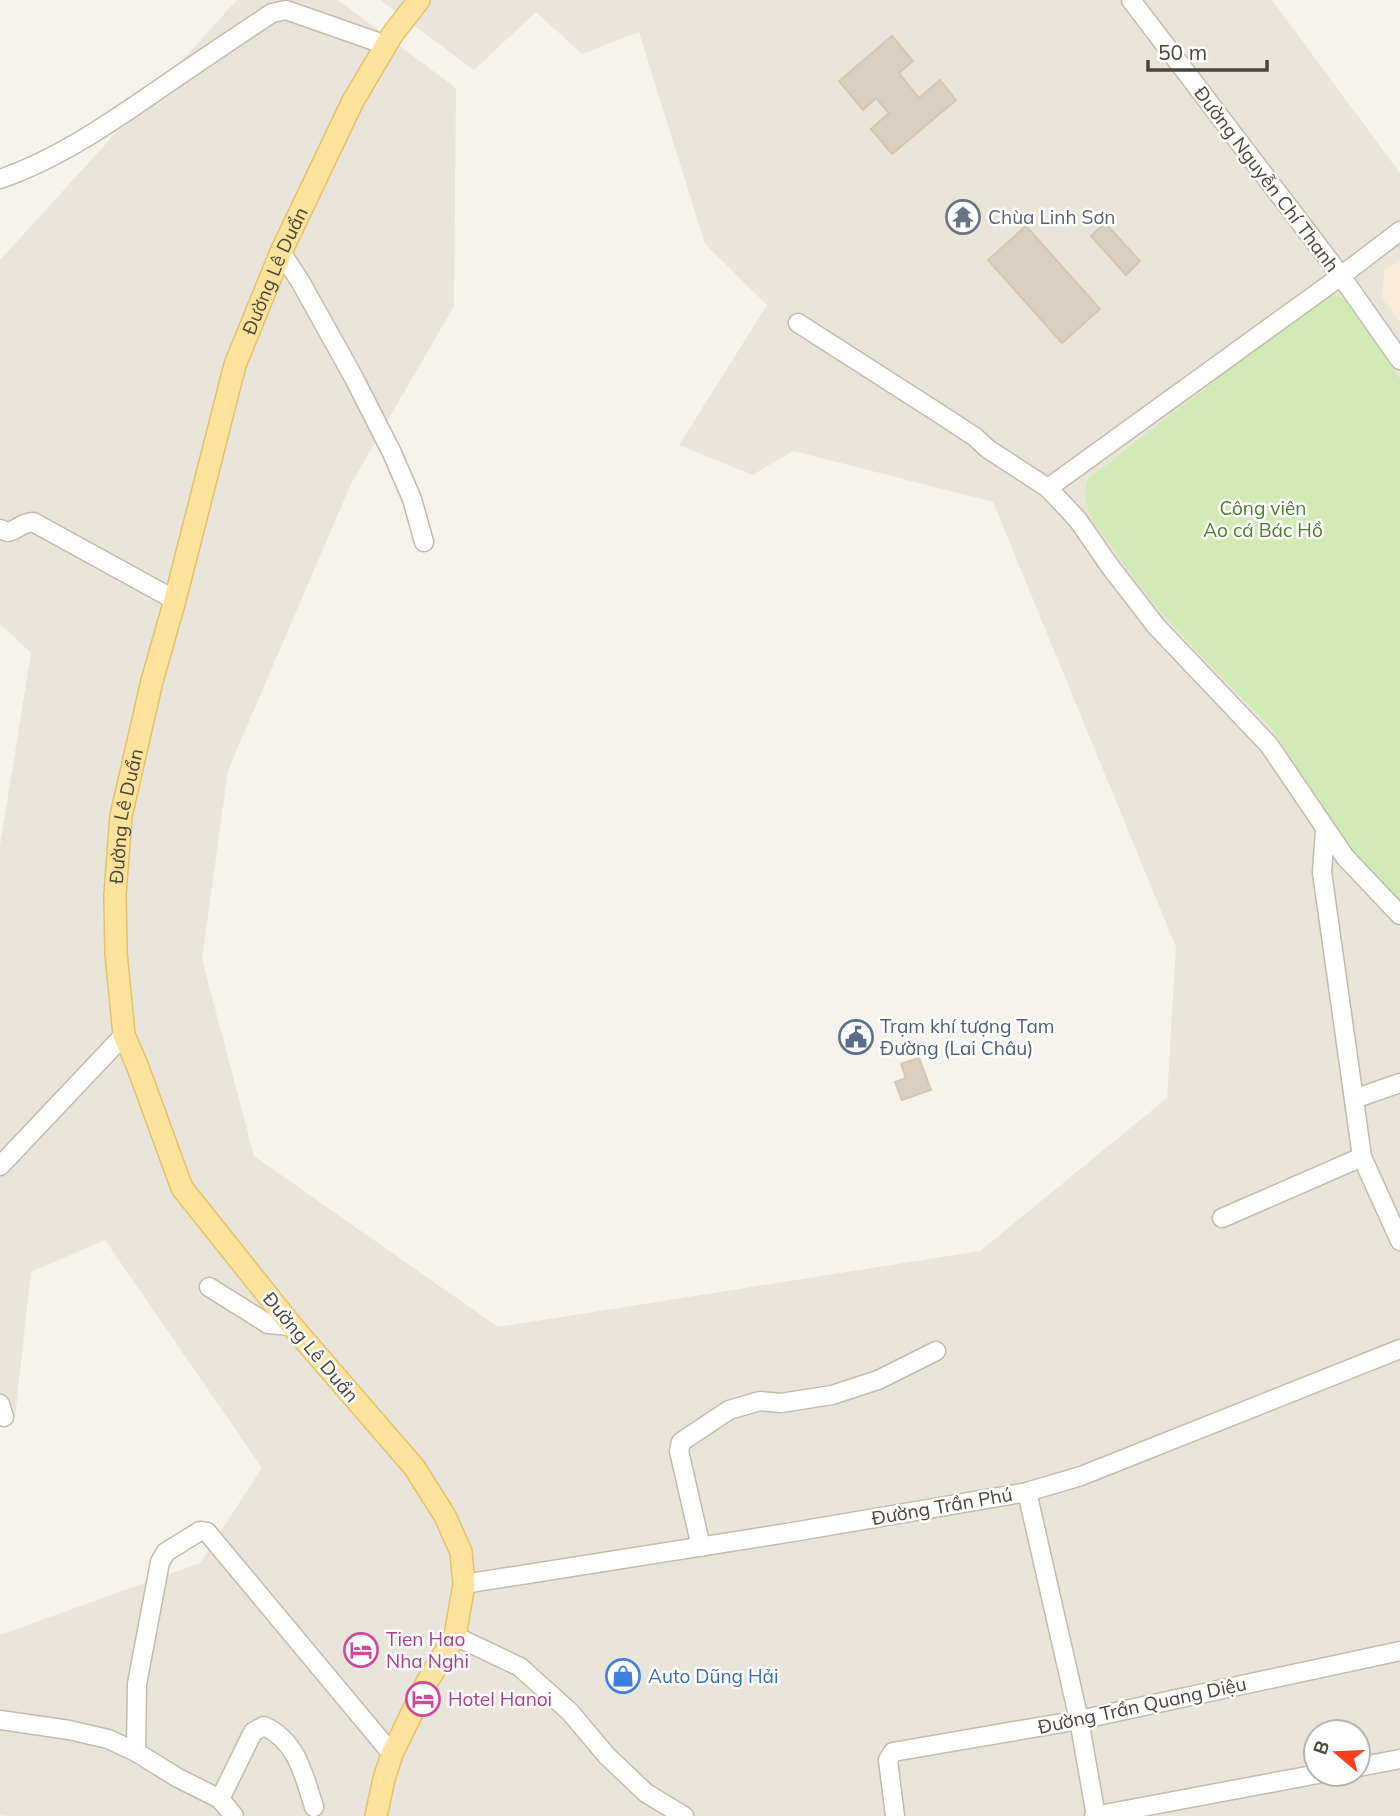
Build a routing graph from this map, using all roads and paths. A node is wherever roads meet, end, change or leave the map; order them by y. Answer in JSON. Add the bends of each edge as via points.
{"nodes":[{"id":1,"x":419,"y":0,"type":"edge"},
{"id":2,"x":1131,"y":0,"type":"edge"},
{"id":3,"x":386,"y":45,"type":"junction"},
{"id":4,"x":0,"y":179,"type":"edge"},
{"id":5,"x":1400,"y":231,"type":"edge"},
{"id":6,"x":281,"y":253,"type":"junction"},
{"id":7,"x":1341,"y":276,"type":"junction"},
{"id":8,"x":798,"y":323,"type":"dead end"},
{"id":9,"x":1400,"y":360,"type":"edge"},
{"id":10,"x":1048,"y":488,"type":"junction"},
{"id":11,"x":0,"y":529,"type":"edge"},
{"id":12,"x":424,"y":541,"type":"dead end"},
{"id":13,"x":175,"y":600,"type":"junction"},
{"id":14,"x":1325,"y":830,"type":"junction"},
{"id":15,"x":1400,"y":915,"type":"edge"},
{"id":16,"x":124,"y":1035,"type":"junction"},
{"id":17,"x":1400,"y":1083,"type":"edge"},
{"id":18,"x":1354,"y":1099,"type":"junction"},
{"id":19,"x":1363,"y":1157,"type":"junction"},
{"id":20,"x":0,"y":1166,"type":"edge"},
{"id":21,"x":1222,"y":1218,"type":"dead end"},
{"id":22,"x":1400,"y":1241,"type":"edge"},
{"id":23,"x":209,"y":1287,"type":"dead end"},
{"id":24,"x":292,"y":1326,"type":"junction"},
{"id":25,"x":1400,"y":1349,"type":"edge"},
{"id":26,"x":936,"y":1351,"type":"dead end"},
{"id":27,"x":1027,"y":1492,"type":"junction"},
{"id":28,"x":701,"y":1546,"type":"junction"},
{"id":29,"x":464,"y":1584,"type":"junction"},
{"id":30,"x":455,"y":1636,"type":"junction"},
{"id":31,"x":1400,"y":1651,"type":"edge"},
{"id":32,"x":0,"y":1720,"type":"edge"},
{"id":33,"x":1079,"y":1720,"type":"junction"},
{"id":34,"x":136,"y":1752,"type":"junction"},
{"id":35,"x":392,"y":1754,"type":"junction"},
{"id":36,"x":1400,"y":1759,"type":"edge"},
{"id":37,"x":1372,"y":1764,"type":"edge"},
{"id":38,"x":1302,"y":1777,"type":"edge"},
{"id":39,"x":219,"y":1799,"type":"junction"},
{"id":40,"x":314,"y":1807,"type":"dead end"},
{"id":41,"x":234,"y":1816,"type":"edge"},
{"id":42,"x":376,"y":1816,"type":"edge"},
{"id":43,"x":684,"y":1816,"type":"edge"},
{"id":44,"x":895,"y":1816,"type":"edge"},
{"id":45,"x":1096,"y":1816,"type":"edge"}],
"edges":[{"from":1,"to":3,"type":"main road","name":"Đường Lê Duẩn"},
{"from":2,"to":7,"type":"street","name":"Đường Nguyễn Chí Thanh"},
{"from":3,"to":4,"type":"street","via":[[286,10],[272,13],[69,147]]},
{"from":3,"to":6,"type":"main road","name":"Đường Lê Duẩn"},
{"from":5,"to":7,"type":"street"},
{"from":6,"to":12,"type":"street","via":[[355,378],[412,499]]},
{"from":6,"to":13,"type":"main road","name":"Đường Lê Duẩn","via":[[235,365]]},
{"from":7,"to":9,"type":"street","name":"Đường Nguyễn Chí Thanh"},
{"from":7,"to":10,"type":"street"},
{"from":8,"to":10,"type":"street"},
{"from":10,"to":14,"type":"street","via":[[1078,520],[1156,626],[1269,744]]},
{"from":11,"to":13,"type":"street","via":[[8,533],[33,522]]},
{"from":13,"to":16,"type":"main road","name":"Đường Lê Duẩn","via":[[121,816],[114,895]]},
{"from":14,"to":15,"type":"street"},
{"from":14,"to":18,"type":"street","via":[[1322,873]]},
{"from":16,"to":20,"type":"street"},
{"from":16,"to":24,"type":"main road","name":"Đường Lê Duẩn","via":[[182,1188]]},
{"from":17,"to":18,"type":"street"},
{"from":18,"to":19,"type":"street"},
{"from":19,"to":21,"type":"street"},
{"from":19,"to":22,"type":"street"},
{"from":23,"to":24,"type":"street","via":[[268,1324]]},
{"from":24,"to":29,"type":"main road","name":"Đường Lê Duẩn","via":[[414,1467],[461,1552]]},
{"from":25,"to":27,"type":"street","name":"Đường Trần Phú","via":[[1081,1476]]},
{"from":26,"to":28,"type":"street","via":[[878,1380],[832,1395],[781,1403],[760,1401],[729,1410],[681,1442],[679,1451]]},
{"from":27,"to":28,"type":"street","name":"Đường Trần Phú"},
{"from":27,"to":33,"type":"street"},
{"from":28,"to":29,"type":"street","name":"Đường Trần Phú"},
{"from":29,"to":30,"type":"main road","name":"Đường Lê Duẩn"},
{"from":30,"to":35,"type":"main road"},
{"from":30,"to":43,"type":"street","via":[[520,1667],[570,1712],[646,1793]]},
{"from":31,"to":33,"type":"street","name":"Đường Trần Quang Diệu"},
{"from":32,"to":34,"type":"street","via":[[108,1739]]},
{"from":33,"to":44,"type":"street","name":"Đường Trần Quang Diệu","via":[[893,1752],[888,1760]]},
{"from":33,"to":45,"type":"street"},
{"from":34,"to":35,"type":"street","via":[[137,1684],[160,1562],[166,1552],[200,1531],[207,1532]]},
{"from":34,"to":39,"type":"street"},
{"from":35,"to":42,"type":"main road"},
{"from":36,"to":37,"type":"street"},
{"from":38,"to":45,"type":"street"},
{"from":39,"to":40,"type":"street","via":[[253,1731],[264,1726],[275,1731],[299,1759]]},
{"from":39,"to":41,"type":"street"}]}
